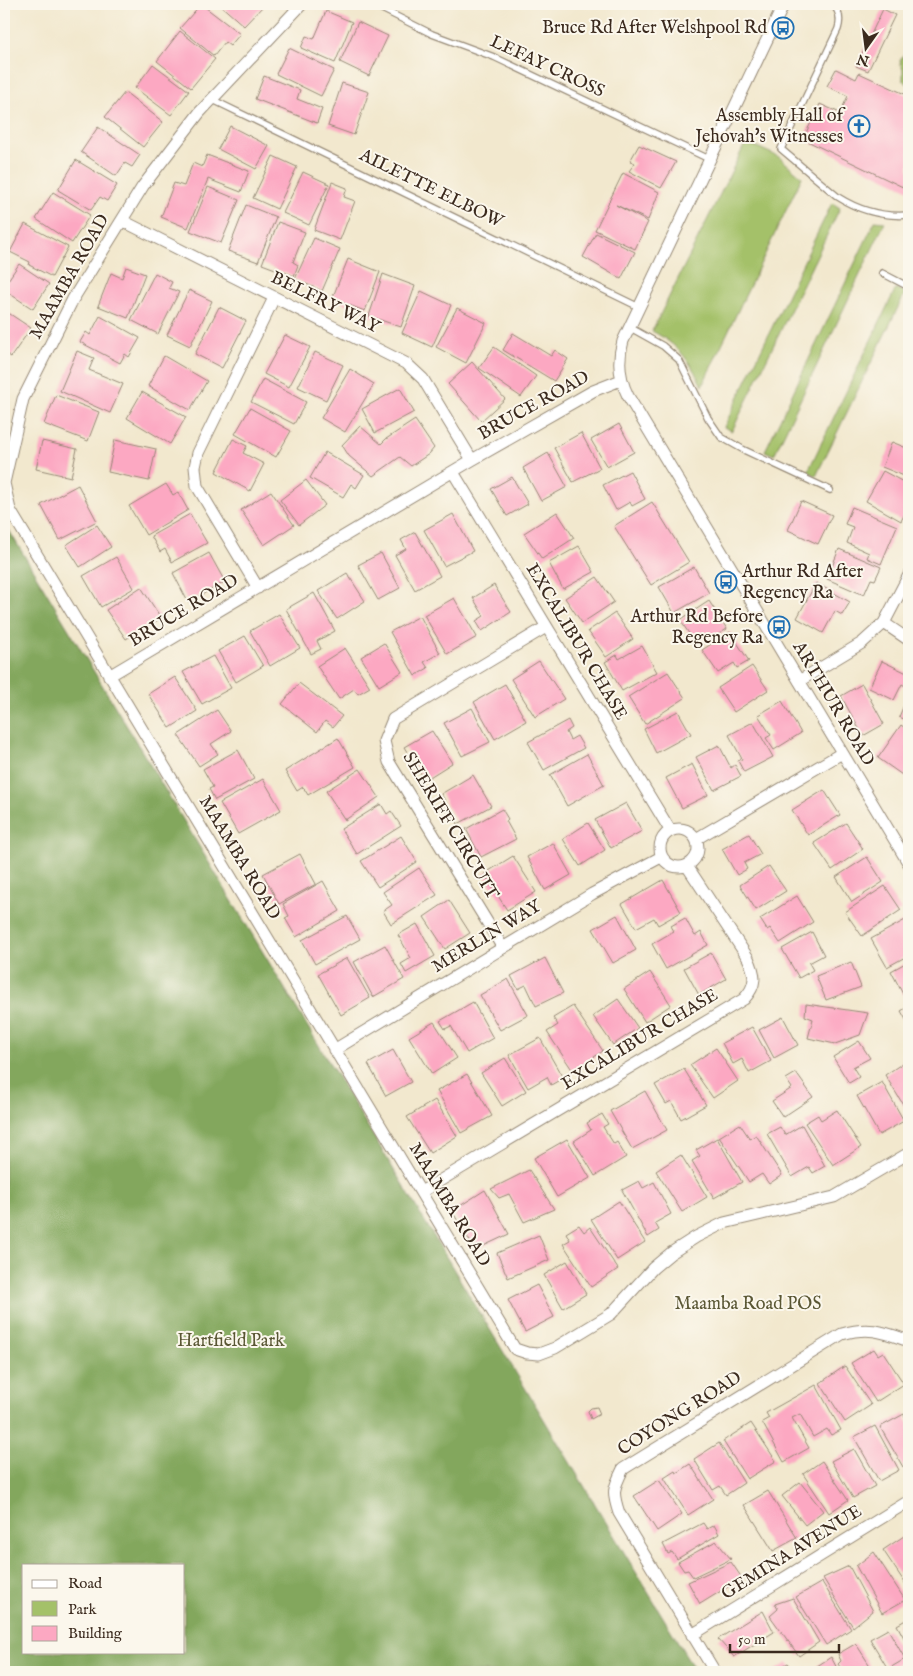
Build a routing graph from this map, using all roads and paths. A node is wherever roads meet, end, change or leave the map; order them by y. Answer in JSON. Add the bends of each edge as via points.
{"nodes":[{"id":1,"x":302,"y":4,"type":"edge"},
{"id":2,"x":372,"y":4,"type":"edge"},
{"id":3,"x":784,"y":4,"type":"edge"},
{"id":4,"x":832,"y":4,"type":"edge"},
{"id":5,"x":211,"y":99,"type":"junction"},
{"id":6,"x":709,"y":159,"type":"junction"},
{"id":7,"x":909,"y":215,"type":"edge"},
{"id":8,"x":123,"y":221,"type":"junction"},
{"id":9,"x":882,"y":273,"type":"dead end"},
{"id":10,"x":909,"y":287,"type":"edge"},
{"id":11,"x":274,"y":298,"type":"junction"},
{"id":12,"x":639,"y":306,"type":"junction"},
{"id":13,"x":630,"y":327,"type":"junction"},
{"id":14,"x":621,"y":380,"type":"junction"},
{"id":15,"x":472,"y":460,"type":"junction"},
{"id":16,"x":453,"y":472,"type":"junction"},
{"id":17,"x":830,"y":490,"type":"dead end"},
{"id":18,"x":909,"y":575,"type":"edge"},
{"id":19,"x":258,"y":588,"type":"junction"},
{"id":20,"x":884,"y":624,"type":"junction"},
{"id":21,"x":546,"y":627,"type":"junction"},
{"id":22,"x":909,"y":640,"type":"edge"},
{"id":23,"x":109,"y":676,"type":"junction"},
{"id":24,"x":799,"y":680,"type":"junction"},
{"id":25,"x":842,"y":753,"type":"junction"},
{"id":26,"x":670,"y":830,"type":"junction"},
{"id":27,"x":696,"y":839,"type":"junction"},
{"id":28,"x":661,"y":857,"type":"junction"},
{"id":29,"x":909,"y":864,"type":"edge"},
{"id":30,"x":687,"y":866,"type":"junction"},
{"id":31,"x":503,"y":948,"type":"junction"},
{"id":32,"x":334,"y":1050,"type":"junction"},
{"id":33,"x":909,"y":1153,"type":"edge"},
{"id":34,"x":421,"y":1192,"type":"junction"},
{"id":35,"x":909,"y":1341,"type":"edge"},
{"id":36,"x":909,"y":1500,"type":"edge"},
{"id":37,"x":692,"y":1635,"type":"junction"},
{"id":38,"x":715,"y":1672,"type":"edge"}],
"edges":[{"from":1,"to":5,"type":"street","name":"MAAMBA ROAD"},
{"from":2,"to":6,"type":"lane","name":"LEFAY CROSS","via":[[432,34],[494,57]]},
{"from":3,"to":6,"type":"street"},
{"from":4,"to":7,"type":"lane","via":[[839,11],[838,29],[781,148],[849,204],[885,215]]},
{"from":5,"to":8,"type":"street","name":"MAAMBA ROAD","via":[[143,186]]},
{"from":5,"to":12,"type":"lane","name":"AILETTE ELBOW"},
{"from":6,"to":12,"type":"street"},
{"from":8,"to":11,"type":"street","name":"BELFRY WAY"},
{"from":8,"to":23,"type":"street","name":"MAAMBA ROAD","via":[[73,299],[23,400],[4,483],[10,510]]},
{"from":9,"to":10,"type":"lane"},
{"from":11,"to":15,"type":"street","name":"BELFRY WAY","via":[[407,364],[423,379]]},
{"from":11,"to":19,"type":"street","via":[[198,453],[195,467],[197,486]]},
{"from":12,"to":13,"type":"street"},
{"from":13,"to":14,"type":"street","via":[[619,354]]},
{"from":13,"to":17,"type":"lane","via":[[663,346],[679,360],[721,437]]},
{"from":14,"to":15,"type":"street","name":"BRUCE ROAD","via":[[593,391]]},
{"from":14,"to":24,"type":"street","name":"ARTHUR ROAD"},
{"from":15,"to":16,"type":"street","name":"BRUCE ROAD"},
{"from":16,"to":19,"type":"street","name":"BRUCE ROAD"},
{"from":16,"to":21,"type":"street","name":"EXCALIBUR CHASE"},
{"from":18,"to":20,"type":"street"},
{"from":19,"to":23,"type":"street","name":"BRUCE ROAD"},
{"from":20,"to":22,"type":"street"},
{"from":20,"to":24,"type":"street","via":[[862,643]]},
{"from":21,"to":26,"type":"street","name":"EXCALIBUR CHASE"},
{"from":21,"to":31,"type":"street","name":"SHERIFF CIRCUIT","via":[[393,719],[384,741],[389,762]]},
{"from":23,"to":32,"type":"street","name":"MAAMBA ROAD"},
{"from":24,"to":25,"type":"street","name":"ARTHUR ROAD"},
{"from":25,"to":27,"type":"street"},
{"from":25,"to":29,"type":"street","name":"ARTHUR ROAD"},
{"from":26,"to":27,"type":"street","via":[[685,830]]},
{"from":26,"to":28,"type":"street","via":[[660,842]]},
{"from":27,"to":30,"type":"street","via":[[697,855]]},
{"from":28,"to":30,"type":"street","via":[[672,867]]},
{"from":28,"to":31,"type":"street","name":"MERLIN WAY"},
{"from":30,"to":34,"type":"street","name":"EXCALIBUR CHASE","via":[[748,958],[753,969],[751,991],[744,999]]},
{"from":31,"to":32,"type":"street","name":"MERLIN WAY"},
{"from":32,"to":34,"type":"street","name":"MAAMBA ROAD"},
{"from":33,"to":34,"type":"street","name":"MAAMBA ROAD","via":[[834,1197],[724,1223],[696,1237],[653,1268],[611,1314],[555,1348],[539,1354],[515,1348]]},
{"from":35,"to":37,"type":"street","name":"COYONG ROAD","via":[[882,1331],[860,1329],[842,1334],[623,1469],[614,1496],[619,1513]]},
{"from":36,"to":37,"type":"street","name":"GEMINA AVENUE"},
{"from":37,"to":38,"type":"street","name":"COYONG ROAD"}]}
